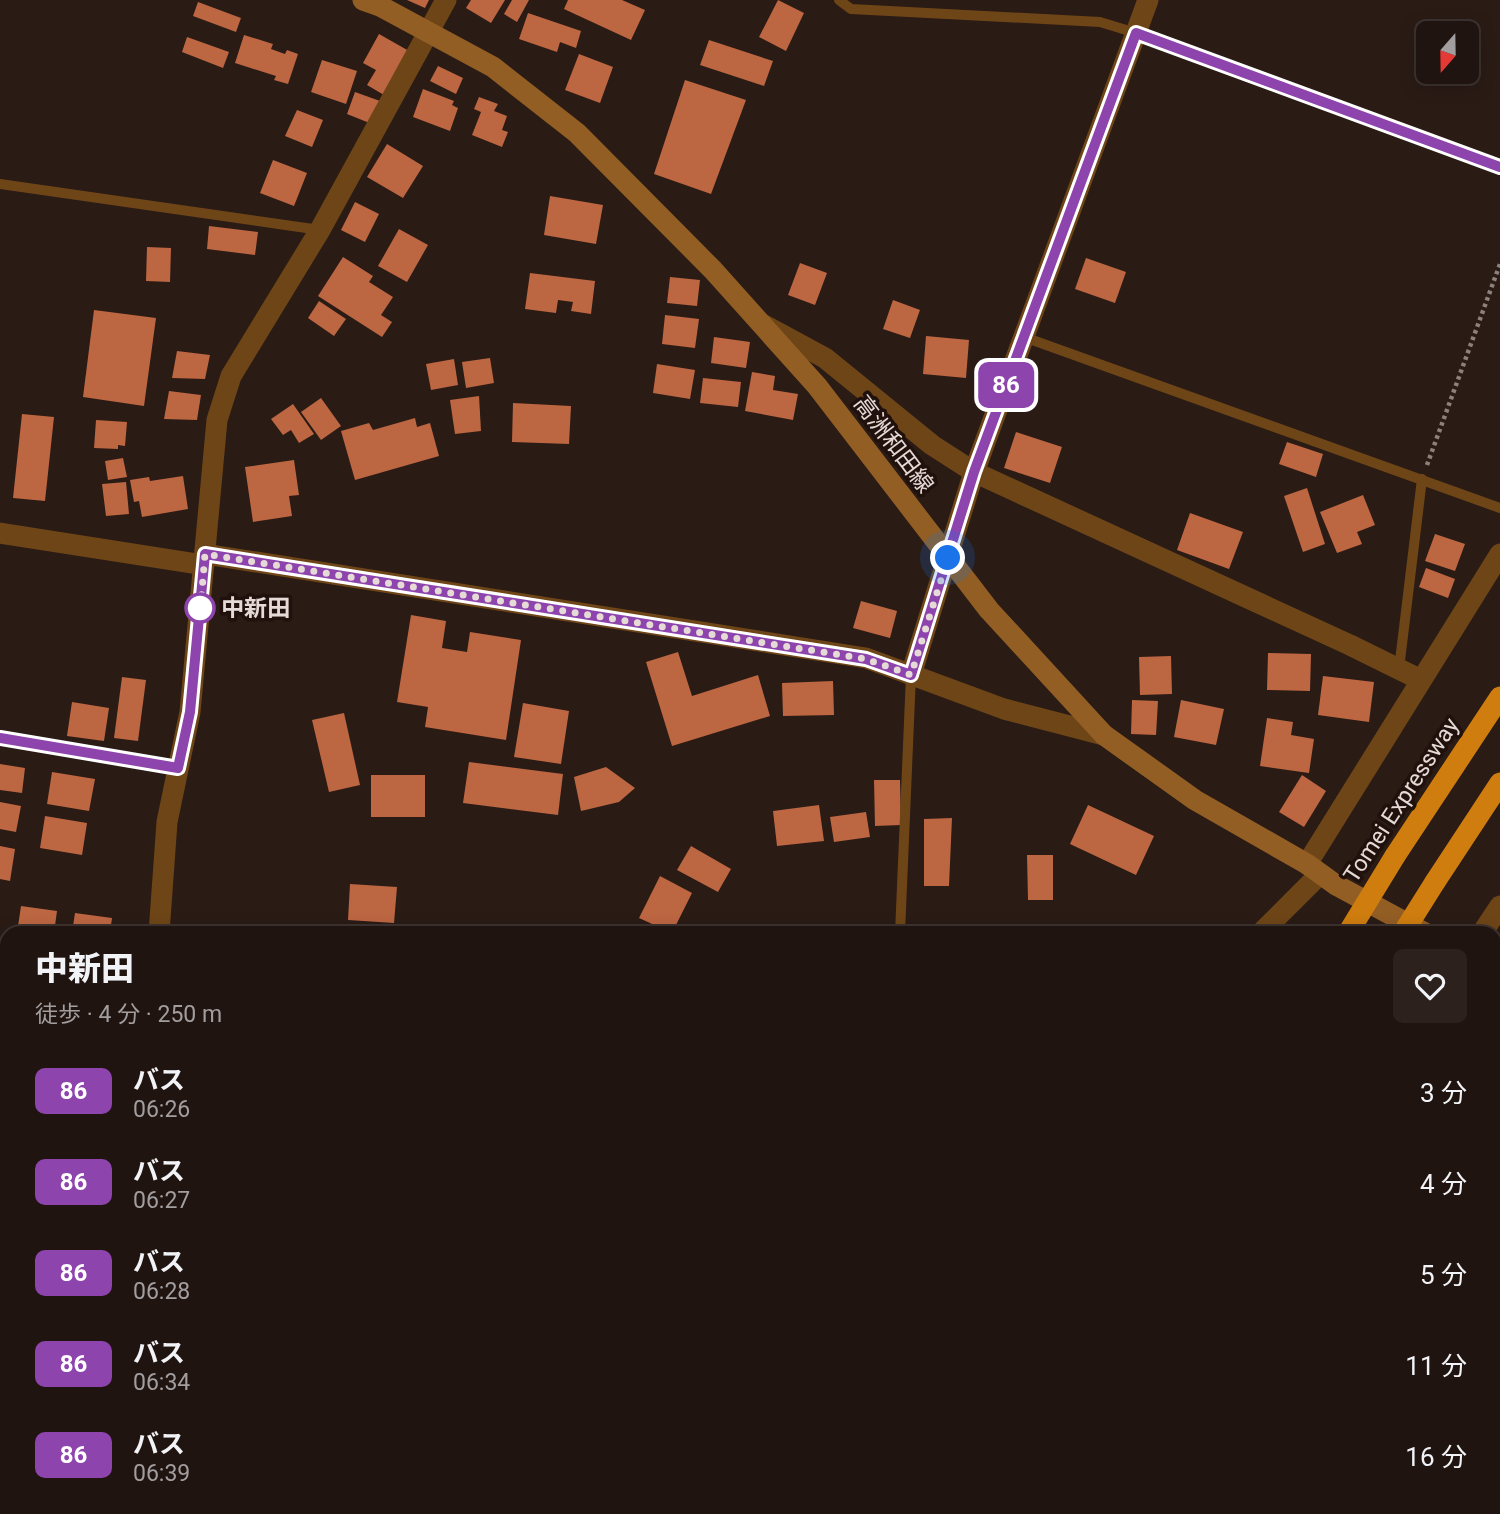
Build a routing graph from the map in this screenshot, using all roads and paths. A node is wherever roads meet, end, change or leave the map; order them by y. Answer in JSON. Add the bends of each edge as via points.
{"nodes":[{"id":1,"x":363,"y":0,"type":"edge"},
{"id":2,"x":446,"y":0,"type":"edge"},
{"id":3,"x":839,"y":0,"type":"edge"},
{"id":4,"x":1148,"y":0,"type":"edge"},
{"id":5,"x":429,"y":31,"type":"junction"},
{"id":6,"x":1136,"y":33,"type":"junction"},
{"id":7,"x":1500,"y":167,"type":"edge"},
{"id":8,"x":0,"y":184,"type":"edge"},
{"id":9,"x":320,"y":230,"type":"junction"},
{"id":10,"x":1500,"y":264,"type":"edge"},
{"id":11,"x":764,"y":326,"type":"junction"},
{"id":12,"x":1024,"y":337,"type":"junction"},
{"id":13,"x":974,"y":472,"type":"junction"},
{"id":14,"x":1422,"y":479,"type":"junction"},
{"id":15,"x":1500,"y":508,"type":"edge"},
{"id":16,"x":0,"y":533,"type":"edge"},
{"id":17,"x":1500,"y":554,"type":"edge"},
{"id":18,"x":948,"y":558,"type":"junction"},
{"id":19,"x":205,"y":560,"type":"junction"},
{"id":20,"x":1399,"y":669,"type":"junction"},
{"id":21,"x":911,"y":675,"type":"junction"},
{"id":22,"x":1420,"y":680,"type":"junction"},
{"id":23,"x":1500,"y":697,"type":"edge"},
{"id":24,"x":1104,"y":735,"type":"junction"},
{"id":25,"x":0,"y":738,"type":"edge"},
{"id":26,"x":178,"y":768,"type":"junction"},
{"id":27,"x":1500,"y":783,"type":"edge"},
{"id":28,"x":1313,"y":869,"type":"junction"},
{"id":29,"x":1500,"y":906,"type":"edge"},
{"id":30,"x":160,"y":926,"type":"edge"},
{"id":31,"x":900,"y":926,"type":"edge"},
{"id":32,"x":1267,"y":926,"type":"edge"},
{"id":33,"x":1352,"y":926,"type":"edge"},
{"id":34,"x":1407,"y":926,"type":"edge"},
{"id":35,"x":1412,"y":926,"type":"edge"},
{"id":36,"x":1487,"y":926,"type":"edge"}],
"edges":[{"from":1,"to":5,"type":"main road","name":"高洲和田線"},
{"from":2,"to":5,"type":"street"},
{"from":3,"to":6,"type":"lane","via":[[851,9],[1100,22]]},
{"from":4,"to":6,"type":"street"},
{"from":5,"to":9,"type":"street"},
{"from":5,"to":11,"type":"main road","name":"高洲和田線","via":[[493,66],[577,133]]},
{"from":6,"to":7,"type":"lane"},
{"from":6,"to":12,"type":"street"},
{"from":8,"to":9,"type":"lane"},
{"from":9,"to":19,"type":"street","via":[[231,376],[217,420]]},
{"from":10,"to":14,"type":"path"},
{"from":11,"to":13,"type":"street","via":[[825,358],[932,445]]},
{"from":11,"to":18,"type":"main road","name":"高洲和田線","via":[[817,386]]},
{"from":12,"to":13,"type":"street"},
{"from":12,"to":14,"type":"lane"},
{"from":13,"to":18,"type":"street"},
{"from":13,"to":20,"type":"street"},
{"from":14,"to":15,"type":"lane"},
{"from":14,"to":20,"type":"lane"},
{"from":16,"to":19,"type":"street"},
{"from":17,"to":22,"type":"street"},
{"from":18,"to":21,"type":"street"},
{"from":18,"to":24,"type":"main road","name":"高洲和田線","via":[[989,610]]},
{"from":19,"to":21,"type":"street","via":[[866,659]]},
{"from":19,"to":26,"type":"street","via":[[190,712]]},
{"from":20,"to":22,"type":"street"},
{"from":21,"to":24,"type":"street","via":[[1004,709]]},
{"from":21,"to":31,"type":"lane"},
{"from":22,"to":28,"type":"street"},
{"from":23,"to":33,"type":"highway","name":"Tomei Expressway","bridge":true},
{"from":24,"to":28,"type":"main road","name":"高洲和田線","via":[[1195,800]]},
{"from":25,"to":26,"type":"lane"},
{"from":26,"to":30,"type":"street","via":[[167,822]]},
{"from":27,"to":34,"type":"highway","bridge":true},
{"from":28,"to":32,"type":"street"},
{"from":28,"to":35,"type":"main road","name":"高洲和田線"},
{"from":29,"to":36,"type":"street"}]}
